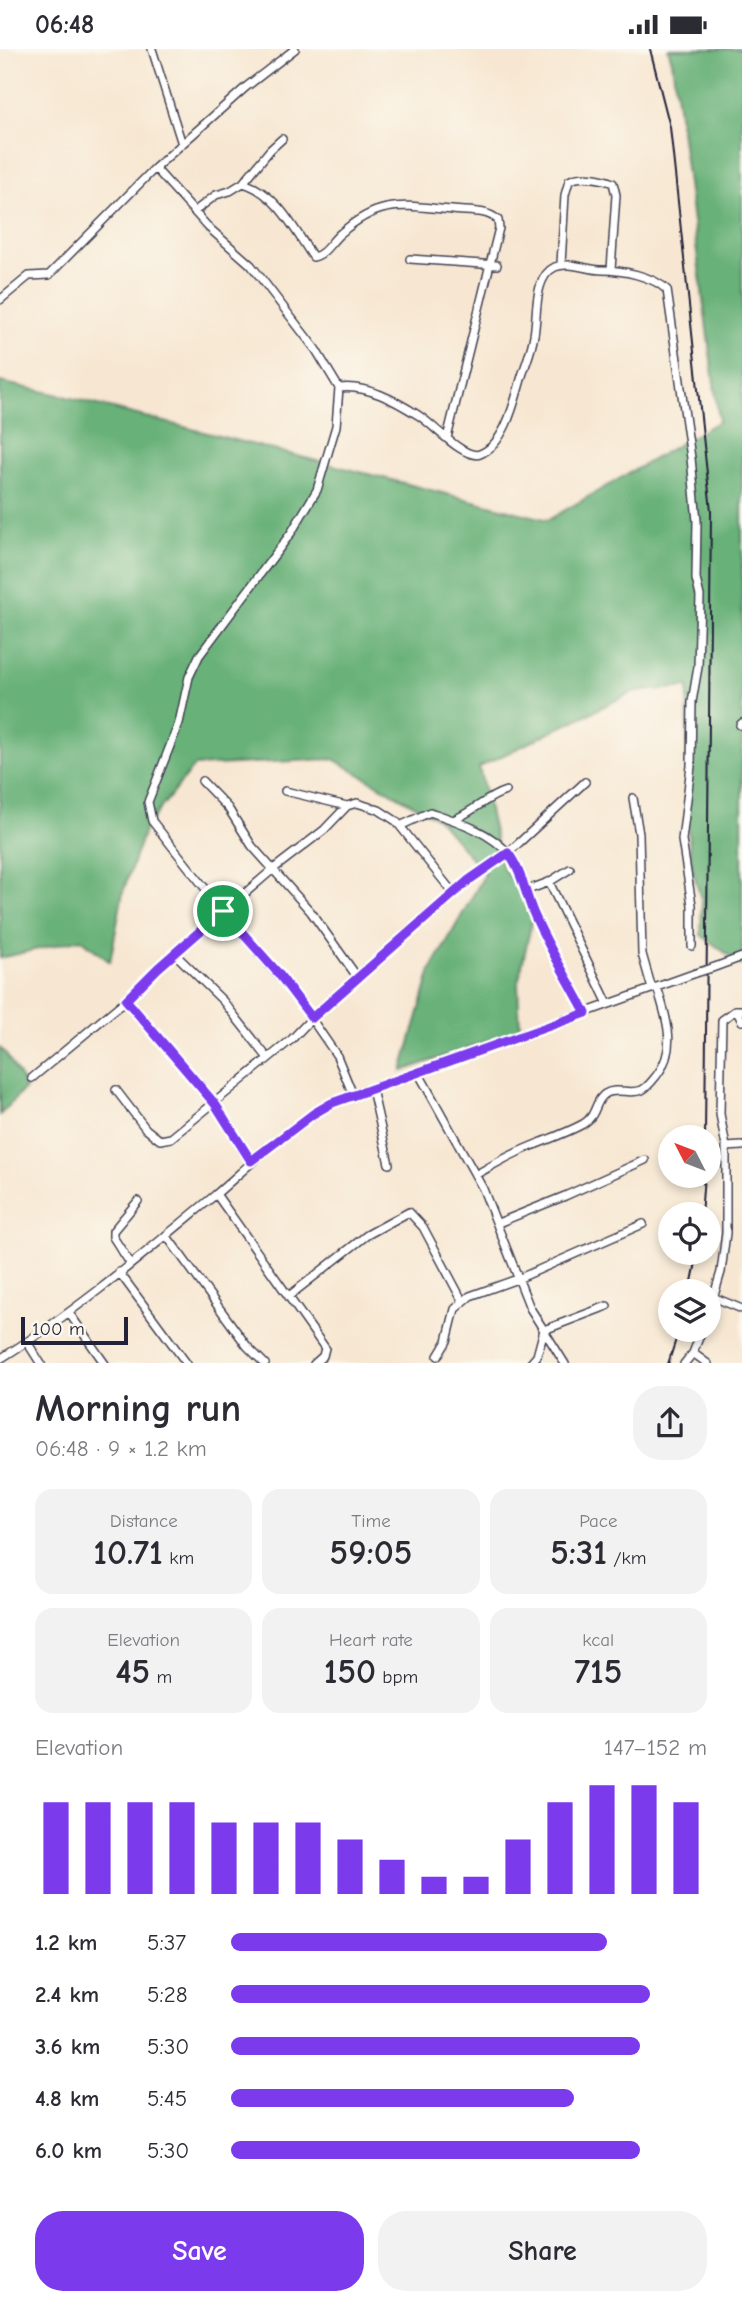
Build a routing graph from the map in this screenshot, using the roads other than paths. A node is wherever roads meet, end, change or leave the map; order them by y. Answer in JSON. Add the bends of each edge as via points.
{"nodes":[{"id":1,"x":152,"y":49,"type":"edge"},
{"id":2,"x":295,"y":49,"type":"edge"},
{"id":3,"x":282,"y":139,"type":"dead end"},
{"id":4,"x":182,"y":144,"type":"junction"},
{"id":5,"x":155,"y":168,"type":"junction"},
{"id":6,"x":243,"y":183,"type":"junction"},
{"id":7,"x":195,"y":211,"type":"junction"},
{"id":8,"x":410,"y":259,"type":"dead end"},
{"id":9,"x":561,"y":264,"type":"junction"},
{"id":10,"x":493,"y":265,"type":"junction"},
{"id":11,"x":611,"y":270,"type":"junction"},
{"id":12,"x":0,"y":300,"type":"edge"},
{"id":13,"x":339,"y":388,"type":"junction"},
{"id":14,"x":447,"y":438,"type":"junction"},
{"id":15,"x":202,"y":781,"type":"dead end"},
{"id":16,"x":585,"y":782,"type":"dead end"},
{"id":17,"x":285,"y":791,"type":"dead end"},
{"id":18,"x":506,"y":791,"type":"dead end"},
{"id":19,"x":633,"y":798,"type":"dead end"},
{"id":20,"x":348,"y":806,"type":"junction"},
{"id":21,"x":453,"y":820,"type":"junction"},
{"id":22,"x":400,"y":826,"type":"junction"},
{"id":23,"x":508,"y":853,"type":"junction"},
{"id":24,"x":570,"y":869,"type":"dead end"},
{"id":25,"x":272,"y":870,"type":"junction"},
{"id":26,"x":549,"y":882,"type":"junction"},
{"id":27,"x":525,"y":891,"type":"junction"},
{"id":28,"x":454,"y":894,"type":"junction"},
{"id":29,"x":223,"y":911,"type":"junction"},
{"id":30,"x":692,"y":946,"type":"dead end"},
{"id":31,"x":176,"y":954,"type":"junction"},
{"id":32,"x":742,"y":957,"type":"edge"},
{"id":33,"x":358,"y":978,"type":"junction"},
{"id":34,"x":654,"y":988,"type":"junction"},
{"id":35,"x":126,"y":1000,"type":"junction"},
{"id":36,"x":608,"y":1004,"type":"junction"},
{"id":37,"x":739,"y":1010,"type":"edge"},
{"id":38,"x":586,"y":1013,"type":"junction"},
{"id":39,"x":312,"y":1018,"type":"junction"},
{"id":40,"x":742,"y":1021,"type":"edge"},
{"id":41,"x":267,"y":1057,"type":"junction"},
{"id":42,"x":418,"y":1072,"type":"junction"},
{"id":43,"x":32,"y":1078,"type":"dead end"},
{"id":44,"x":372,"y":1089,"type":"junction"},
{"id":45,"x":116,"y":1090,"type":"dead end"},
{"id":46,"x":353,"y":1095,"type":"junction"},
{"id":47,"x":215,"y":1104,"type":"junction"},
{"id":48,"x":742,"y":1146,"type":"edge"},
{"id":49,"x":726,"y":1147,"type":"junction"},
{"id":50,"x":645,"y":1160,"type":"dead end"},
{"id":51,"x":251,"y":1161,"type":"junction"},
{"id":52,"x":389,"y":1164,"type":"dead end"},
{"id":53,"x":475,"y":1175,"type":"junction"},
{"id":54,"x":216,"y":1194,"type":"junction"},
{"id":55,"x":138,"y":1201,"type":"dead end"},
{"id":56,"x":498,"y":1223,"type":"junction"},
{"id":57,"x":643,"y":1224,"type":"dead end"},
{"id":58,"x":166,"y":1235,"type":"junction"},
{"id":59,"x":130,"y":1263,"type":"junction"},
{"id":60,"x":119,"y":1272,"type":"junction"},
{"id":61,"x":520,"y":1278,"type":"junction"},
{"id":62,"x":719,"y":1279,"type":"edge"},
{"id":63,"x":289,"y":1296,"type":"junction"},
{"id":64,"x":721,"y":1300,"type":"edge"},
{"id":65,"x":463,"y":1302,"type":"junction"},
{"id":66,"x":607,"y":1306,"type":"dead end"},
{"id":67,"x":742,"y":1309,"type":"edge"},
{"id":68,"x":69,"y":1313,"type":"junction"},
{"id":69,"x":544,"y":1330,"type":"junction"},
{"id":70,"x":27,"y":1342,"type":"junction"},
{"id":71,"x":697,"y":1342,"type":"edge"},
{"id":72,"x":693,"y":1353,"type":"junction"},
{"id":73,"x":438,"y":1356,"type":"dead end"},
{"id":74,"x":0,"y":1359,"type":"edge"},
{"id":75,"x":41,"y":1363,"type":"edge"},
{"id":76,"x":105,"y":1363,"type":"edge"},
{"id":77,"x":187,"y":1363,"type":"edge"},
{"id":78,"x":265,"y":1363,"type":"edge"},
{"id":79,"x":314,"y":1363,"type":"edge"},
{"id":80,"x":530,"y":1363,"type":"edge"},
{"id":81,"x":565,"y":1363,"type":"edge"},
{"id":82,"x":684,"y":1363,"type":"edge"},
{"id":83,"x":708,"y":1363,"type":"edge"}],
"edges":[{"from":1,"to":4,"type":"street"},
{"from":2,"to":4,"type":"street"},
{"from":3,"to":6,"type":"street"},
{"from":4,"to":5,"type":"street"},
{"from":5,"to":7,"type":"street"},
{"from":5,"to":12,"type":"street","via":[[49,275],[29,276]]},
{"from":6,"to":7,"type":"street"},
{"from":6,"to":10,"type":"street","via":[[264,192],[294,225],[313,257],[380,208],[430,207],[494,216],[499,228]]},
{"from":7,"to":13,"type":"street","via":[[251,265]]},
{"from":8,"to":10,"type":"street"},
{"from":9,"to":11,"type":"street"},
{"from":9,"to":11,"type":"street","via":[[569,181],[575,177],[605,179],[612,183],[616,195]]},
{"from":9,"to":14,"type":"street","via":[[544,275],[534,337],[515,401],[495,441],[474,455]]},
{"from":10,"to":14,"type":"street"},
{"from":11,"to":30,"type":"street","via":[[660,283],[667,290],[691,458],[700,623],[682,840],[692,905]]},
{"from":13,"to":14,"type":"street","via":[[359,387],[400,404]]},
{"from":13,"to":29,"type":"street","via":[[335,426],[317,490],[291,533],[199,656],[148,802],[152,821]]},
{"from":15,"to":25,"type":"street","via":[[228,808]]},
{"from":16,"to":23,"type":"street"},
{"from":17,"to":20,"type":"street"},
{"from":18,"to":21,"type":"street"},
{"from":19,"to":34,"type":"street","via":[[639,834],[642,954]]},
{"from":20,"to":22,"type":"street","via":[[357,803],[379,810]]},
{"from":20,"to":25,"type":"street","via":[[324,831]]},
{"from":21,"to":22,"type":"street","via":[[430,812]]},
{"from":21,"to":23,"type":"street","via":[[476,829]]},
{"from":22,"to":28,"type":"street"},
{"from":23,"to":27,"type":"street"},
{"from":23,"to":28,"type":"street"},
{"from":24,"to":26,"type":"street"},
{"from":25,"to":29,"type":"street"},
{"from":25,"to":33,"type":"street","via":[[311,912]]},
{"from":26,"to":27,"type":"street"},
{"from":26,"to":36,"type":"street"},
{"from":27,"to":38,"type":"street"},
{"from":28,"to":33,"type":"street"},
{"from":29,"to":31,"type":"street"},
{"from":29,"to":39,"type":"street"},
{"from":31,"to":35,"type":"street"},
{"from":31,"to":41,"type":"street","via":[[223,1001]]},
{"from":32,"to":34,"type":"street","bridge":true},
{"from":33,"to":39,"type":"street"},
{"from":34,"to":36,"type":"street"},
{"from":34,"to":53,"type":"street","via":[[667,1019],[669,1045],[661,1071],[651,1083],[641,1090],[606,1093],[596,1113],[583,1124]]},
{"from":35,"to":43,"type":"street"},
{"from":35,"to":47,"type":"street"},
{"from":36,"to":38,"type":"street"},
{"from":37,"to":40,"type":"street"},
{"from":37,"to":49,"type":"street","via":[[722,1020],[720,1114]]},
{"from":38,"to":42,"type":"street"},
{"from":39,"to":41,"type":"street"},
{"from":39,"to":46,"type":"street","via":[[337,1056]]},
{"from":41,"to":47,"type":"street"},
{"from":42,"to":44,"type":"street"},
{"from":42,"to":53,"type":"street"},
{"from":44,"to":46,"type":"street"},
{"from":44,"to":52,"type":"street"},
{"from":45,"to":47,"type":"street","via":[[160,1140]]},
{"from":46,"to":51,"type":"street","via":[[313,1114]]},
{"from":47,"to":51,"type":"street"},
{"from":48,"to":49,"type":"street"},
{"from":49,"to":62,"type":"street","via":[[726,1233]]},
{"from":50,"to":56,"type":"street"},
{"from":51,"to":54,"type":"street"},
{"from":53,"to":56,"type":"street"},
{"from":54,"to":58,"type":"street"},
{"from":54,"to":63,"type":"street"},
{"from":55,"to":59,"type":"street","via":[[113,1231]]},
{"from":56,"to":61,"type":"street"},
{"from":57,"to":61,"type":"street"},
{"from":58,"to":59,"type":"street"},
{"from":58,"to":78,"type":"street","via":[[247,1346]]},
{"from":59,"to":60,"type":"street"},
{"from":60,"to":68,"type":"street"},
{"from":60,"to":77,"type":"street"},
{"from":61,"to":65,"type":"street"},
{"from":61,"to":69,"type":"street"},
{"from":63,"to":65,"type":"street","via":[[367,1235],[409,1212],[423,1227]]},
{"from":63,"to":79,"type":"street","via":[[325,1348]]},
{"from":64,"to":67,"type":"street"},
{"from":65,"to":73,"type":"street","via":[[455,1309]]},
{"from":66,"to":69,"type":"street"},
{"from":68,"to":70,"type":"street"},
{"from":68,"to":76,"type":"street"},
{"from":69,"to":80,"type":"street","via":[[537,1356]]},
{"from":69,"to":81,"type":"street"},
{"from":70,"to":74,"type":"street"},
{"from":70,"to":75,"type":"street"},
{"from":71,"to":72,"type":"street"},
{"from":72,"to":82,"type":"street"},
{"from":72,"to":83,"type":"street"}]}
